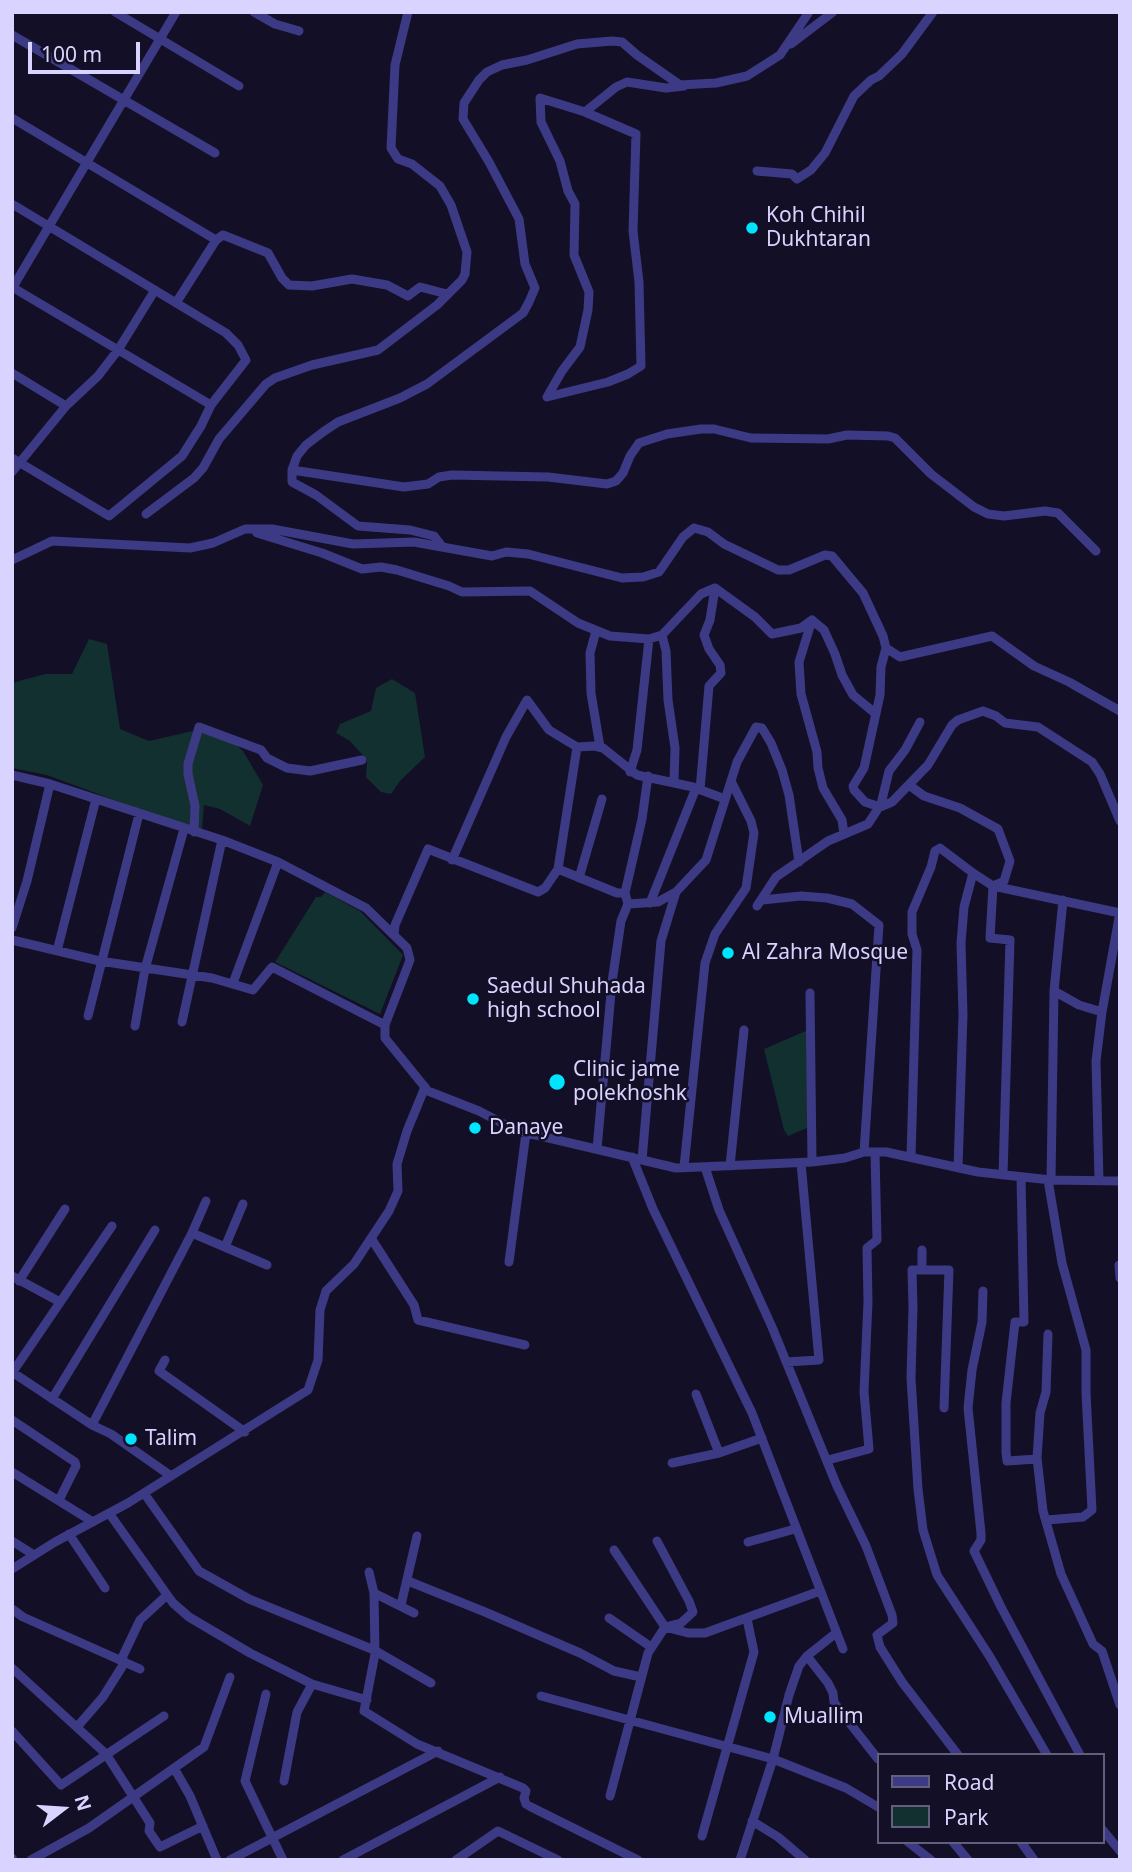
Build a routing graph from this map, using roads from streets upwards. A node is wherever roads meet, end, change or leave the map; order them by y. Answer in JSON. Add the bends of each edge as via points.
{"nodes":[{"id":1,"x":115,"y":12,"type":"edge"},
{"id":2,"x":176,"y":12,"type":"edge"},
{"id":3,"x":254,"y":12,"type":"edge"},
{"id":4,"x":408,"y":12,"type":"edge"},
{"id":5,"x":809,"y":12,"type":"edge"},
{"id":6,"x":833,"y":12,"type":"edge"},
{"id":7,"x":933,"y":12,"type":"edge"},
{"id":8,"x":299,"y":31,"type":"dead end"},
{"id":9,"x":12,"y":35,"type":"edge"},
{"id":10,"x":160,"y":38,"type":"junction"},
{"id":11,"x":780,"y":55,"type":"junction"},
{"id":12,"x":690,"y":85,"type":"junction"},
{"id":13,"x":239,"y":86,"type":"dead end"},
{"id":14,"x":123,"y":99,"type":"junction"},
{"id":15,"x":585,"y":112,"type":"junction"},
{"id":16,"x":12,"y":118,"type":"edge"},
{"id":17,"x":215,"y":153,"type":"dead end"},
{"id":18,"x":86,"y":163,"type":"junction"},
{"id":19,"x":757,"y":171,"type":"dead end"},
{"id":20,"x":12,"y":204,"type":"edge"},
{"id":21,"x":49,"y":226,"type":"junction"},
{"id":22,"x":216,"y":240,"type":"junction"},
{"id":23,"x":12,"y":287,"type":"edge"},
{"id":24,"x":155,"y":290,"type":"junction"},
{"id":25,"x":447,"y":294,"type":"junction"},
{"id":26,"x":176,"y":303,"type":"junction"},
{"id":27,"x":118,"y":350,"type":"junction"},
{"id":28,"x":12,"y":373,"type":"edge"},
{"id":29,"x":211,"y":405,"type":"junction"},
{"id":30,"x":66,"y":406,"type":"junction"},
{"id":31,"x":15,"y":460,"type":"edge"},
{"id":32,"x":292,"y":470,"type":"junction"},
{"id":33,"x":12,"y":472,"type":"edge"},
{"id":34,"x":146,"y":514,"type":"dead end"},
{"id":35,"x":254,"y":529,"type":"junction"},
{"id":36,"x":441,"y":545,"type":"junction"},
{"id":37,"x":1096,"y":551,"type":"dead end"},
{"id":38,"x":12,"y":561,"type":"edge"},
{"id":39,"x":715,"y":588,"type":"junction"},
{"id":40,"x":811,"y":620,"type":"junction"},
{"id":41,"x":596,"y":631,"type":"junction"},
{"id":42,"x":662,"y":635,"type":"junction"},
{"id":43,"x":649,"y":639,"type":"junction"},
{"id":44,"x":886,"y":648,"type":"junction"},
{"id":45,"x":1120,"y":712,"type":"edge"},
{"id":46,"x":876,"y":714,"type":"junction"},
{"id":47,"x":920,"y":722,"type":"dead end"},
{"id":48,"x":577,"y":747,"type":"junction"},
{"id":49,"x":600,"y":747,"type":"junction"},
{"id":50,"x":362,"y":760,"type":"dead end"},
{"id":51,"x":630,"y":772,"type":"junction"},
{"id":52,"x":12,"y":775,"type":"edge"},
{"id":53,"x":648,"y":776,"type":"junction"},
{"id":54,"x":731,"y":781,"type":"junction"},
{"id":55,"x":674,"y":782,"type":"junction"},
{"id":56,"x":50,"y":784,"type":"junction"},
{"id":57,"x":909,"y":785,"type":"junction"},
{"id":58,"x":698,"y":789,"type":"junction"},
{"id":59,"x":96,"y":799,"type":"junction"},
{"id":60,"x":603,"y":799,"type":"dead end"},
{"id":61,"x":725,"y":799,"type":"junction"},
{"id":62,"x":880,"y":807,"type":"junction"},
{"id":63,"x":139,"y":814,"type":"junction"},
{"id":64,"x":1120,"y":821,"type":"edge"},
{"id":65,"x":184,"y":829,"type":"junction"},
{"id":66,"x":194,"y":832,"type":"junction"},
{"id":67,"x":844,"y":834,"type":"junction"},
{"id":68,"x":222,"y":840,"type":"junction"},
{"id":69,"x":452,"y":860,"type":"junction"},
{"id":70,"x":278,"y":862,"type":"junction"},
{"id":71,"x":799,"y":862,"type":"junction"},
{"id":72,"x":558,"y":869,"type":"junction"},
{"id":73,"x":973,"y":873,"type":"junction"},
{"id":74,"x":579,"y":878,"type":"junction"},
{"id":75,"x":993,"y":886,"type":"junction"},
{"id":76,"x":676,"y":892,"type":"junction"},
{"id":77,"x":625,"y":893,"type":"junction"},
{"id":78,"x":1063,"y":900,"type":"junction"},
{"id":79,"x":650,"y":903,"type":"junction"},
{"id":80,"x":628,"y":904,"type":"junction"},
{"id":81,"x":1120,"y":913,"type":"edge"},
{"id":82,"x":12,"y":928,"type":"edge"},
{"id":83,"x":394,"y":935,"type":"junction"},
{"id":84,"x":12,"y":940,"type":"edge"},
{"id":85,"x":57,"y":951,"type":"junction"},
{"id":86,"x":100,"y":961,"type":"junction"},
{"id":87,"x":145,"y":969,"type":"junction"},
{"id":88,"x":192,"y":974,"type":"junction"},
{"id":89,"x":233,"y":983,"type":"junction"},
{"id":90,"x":1054,"y":991,"type":"junction"},
{"id":91,"x":810,"y":993,"type":"dead end"},
{"id":92,"x":1102,"y":1012,"type":"junction"},
{"id":93,"x":88,"y":1016,"type":"dead end"},
{"id":94,"x":182,"y":1022,"type":"dead end"},
{"id":95,"x":385,"y":1025,"type":"junction"},
{"id":96,"x":135,"y":1026,"type":"dead end"},
{"id":97,"x":744,"y":1030,"type":"dead end"},
{"id":98,"x":425,"y":1087,"type":"junction"},
{"id":99,"x":526,"y":1133,"type":"junction"},
{"id":100,"x":597,"y":1149,"type":"junction"},
{"id":101,"x":864,"y":1152,"type":"junction"},
{"id":102,"x":875,"y":1152,"type":"junction"},
{"id":103,"x":911,"y":1157,"type":"junction"},
{"id":104,"x":637,"y":1159,"type":"junction"},
{"id":105,"x":812,"y":1162,"type":"junction"},
{"id":106,"x":801,"y":1163,"type":"junction"},
{"id":107,"x":730,"y":1166,"type":"junction"},
{"id":108,"x":684,"y":1167,"type":"junction"},
{"id":109,"x":705,"y":1167,"type":"junction"},
{"id":110,"x":958,"y":1168,"type":"junction"},
{"id":111,"x":1003,"y":1175,"type":"junction"},
{"id":112,"x":1021,"y":1177,"type":"junction"},
{"id":113,"x":1049,"y":1180,"type":"junction"},
{"id":114,"x":1099,"y":1180,"type":"junction"},
{"id":115,"x":1120,"y":1181,"type":"edge"},
{"id":116,"x":206,"y":1201,"type":"dead end"},
{"id":117,"x":243,"y":1204,"type":"dead end"},
{"id":118,"x":65,"y":1209,"type":"dead end"},
{"id":119,"x":112,"y":1226,"type":"dead end"},
{"id":120,"x":155,"y":1230,"type":"dead end"},
{"id":121,"x":192,"y":1233,"type":"junction"},
{"id":122,"x":371,"y":1238,"type":"junction"},
{"id":123,"x":225,"y":1247,"type":"junction"},
{"id":124,"x":922,"y":1250,"type":"dead end"},
{"id":125,"x":509,"y":1262,"type":"dead end"},
{"id":126,"x":267,"y":1265,"type":"dead end"},
{"id":127,"x":1119,"y":1265,"type":"edge"},
{"id":128,"x":922,"y":1270,"type":"junction"},
{"id":129,"x":1120,"y":1278,"type":"edge"},
{"id":130,"x":16,"y":1279,"type":"edge"},
{"id":131,"x":984,"y":1291,"type":"dead end"},
{"id":132,"x":60,"y":1302,"type":"junction"},
{"id":133,"x":1048,"y":1334,"type":"dead end"},
{"id":134,"x":525,"y":1345,"type":"dead end"},
{"id":135,"x":165,"y":1360,"type":"dead end"},
{"id":136,"x":786,"y":1362,"type":"junction"},
{"id":137,"x":12,"y":1373,"type":"edge"},
{"id":138,"x":696,"y":1394,"type":"dead end"},
{"id":139,"x":52,"y":1399,"type":"junction"},
{"id":140,"x":944,"y":1408,"type":"dead end"},
{"id":141,"x":12,"y":1420,"type":"edge"},
{"id":142,"x":92,"y":1425,"type":"junction"},
{"id":143,"x":245,"y":1432,"type":"junction"},
{"id":144,"x":762,"y":1438,"type":"junction"},
{"id":145,"x":719,"y":1453,"type":"junction"},
{"id":146,"x":828,"y":1460,"type":"junction"},
{"id":147,"x":1037,"y":1460,"type":"junction"},
{"id":148,"x":672,"y":1463,"type":"dead end"},
{"id":149,"x":12,"y":1472,"type":"edge"},
{"id":150,"x":171,"y":1476,"type":"junction"},
{"id":151,"x":144,"y":1493,"type":"junction"},
{"id":152,"x":59,"y":1500,"type":"junction"},
{"id":153,"x":109,"y":1513,"type":"junction"},
{"id":154,"x":1047,"y":1521,"type":"junction"},
{"id":155,"x":93,"y":1522,"type":"junction"},
{"id":156,"x":794,"y":1529,"type":"junction"},
{"id":157,"x":69,"y":1534,"type":"junction"},
{"id":158,"x":417,"y":1536,"type":"dead end"},
{"id":159,"x":12,"y":1541,"type":"edge"},
{"id":160,"x":657,"y":1541,"type":"dead end"},
{"id":161,"x":748,"y":1542,"type":"dead end"},
{"id":162,"x":614,"y":1550,"type":"dead end"},
{"id":163,"x":34,"y":1555,"type":"junction"},
{"id":164,"x":12,"y":1569,"type":"edge"},
{"id":165,"x":369,"y":1572,"type":"dead end"},
{"id":166,"x":408,"y":1581,"type":"junction"},
{"id":167,"x":105,"y":1588,"type":"dead end"},
{"id":168,"x":820,"y":1591,"type":"junction"},
{"id":169,"x":374,"y":1593,"type":"junction"},
{"id":170,"x":167,"y":1595,"type":"junction"},
{"id":171,"x":401,"y":1605,"type":"junction"},
{"id":172,"x":12,"y":1609,"type":"edge"},
{"id":173,"x":414,"y":1613,"type":"dead end"},
{"id":174,"x":609,"y":1618,"type":"dead end"},
{"id":175,"x":747,"y":1619,"type":"junction"},
{"id":176,"x":665,"y":1627,"type":"junction"},
{"id":177,"x":836,"y":1633,"type":"junction"},
{"id":178,"x":651,"y":1647,"type":"junction"},
{"id":179,"x":843,"y":1649,"type":"dead end"},
{"id":180,"x":374,"y":1650,"type":"junction"},
{"id":181,"x":807,"y":1656,"type":"junction"},
{"id":182,"x":123,"y":1661,"type":"junction"},
{"id":183,"x":12,"y":1668,"type":"edge"},
{"id":184,"x":140,"y":1669,"type":"dead end"},
{"id":185,"x":230,"y":1677,"type":"dead end"},
{"id":186,"x":641,"y":1677,"type":"junction"},
{"id":187,"x":431,"y":1683,"type":"dead end"},
{"id":188,"x":312,"y":1684,"type":"junction"},
{"id":189,"x":266,"y":1694,"type":"dead end"},
{"id":190,"x":541,"y":1696,"type":"dead end"},
{"id":191,"x":367,"y":1700,"type":"junction"},
{"id":192,"x":1120,"y":1705,"type":"edge"},
{"id":193,"x":163,"y":1716,"type":"dead end"},
{"id":194,"x":631,"y":1720,"type":"junction"},
{"id":195,"x":76,"y":1727,"type":"junction"},
{"id":196,"x":12,"y":1731,"type":"edge"},
{"id":197,"x":726,"y":1747,"type":"junction"},
{"id":198,"x":438,"y":1751,"type":"junction"},
{"id":199,"x":956,"y":1753,"type":"edge"},
{"id":200,"x":1046,"y":1753,"type":"edge"},
{"id":201,"x":1079,"y":1753,"type":"edge"},
{"id":202,"x":106,"y":1754,"type":"junction"},
{"id":203,"x":876,"y":1756,"type":"edge"},
{"id":204,"x":774,"y":1759,"type":"junction"},
{"id":205,"x":174,"y":1768,"type":"junction"},
{"id":206,"x":500,"y":1777,"type":"junction"},
{"id":207,"x":284,"y":1781,"type":"dead end"},
{"id":208,"x":610,"y":1796,"type":"dead end"},
{"id":209,"x":133,"y":1798,"type":"junction"},
{"id":210,"x":876,"y":1806,"type":"edge"},
{"id":211,"x":752,"y":1821,"type":"junction"},
{"id":212,"x":203,"y":1826,"type":"junction"},
{"id":213,"x":1104,"y":1831,"type":"edge"},
{"id":214,"x":702,"y":1836,"type":"dead end"},
{"id":215,"x":272,"y":1838,"type":"junction"},
{"id":216,"x":911,"y":1844,"type":"edge"},
{"id":217,"x":955,"y":1844,"type":"edge"},
{"id":218,"x":1022,"y":1844,"type":"edge"},
{"id":219,"x":1120,"y":1851,"type":"edge"},
{"id":220,"x":31,"y":1860,"type":"edge"},
{"id":221,"x":216,"y":1860,"type":"edge"},
{"id":222,"x":230,"y":1860,"type":"edge"},
{"id":223,"x":283,"y":1860,"type":"edge"},
{"id":224,"x":343,"y":1860,"type":"edge"},
{"id":225,"x":456,"y":1860,"type":"edge"},
{"id":226,"x":558,"y":1860,"type":"edge"},
{"id":227,"x":638,"y":1860,"type":"edge"},
{"id":228,"x":740,"y":1860,"type":"edge"},
{"id":229,"x":805,"y":1860,"type":"edge"},
{"id":230,"x":931,"y":1860,"type":"edge"},
{"id":231,"x":968,"y":1860,"type":"edge"},
{"id":232,"x":1034,"y":1860,"type":"edge"}],
"edges":[{"from":1,"to":10,"type":"street"},
{"from":2,"to":10,"type":"street"},
{"from":3,"to":8,"type":"street"},
{"from":4,"to":25,"type":"street","via":[[395,65],[391,148],[398,159],[440,186],[456,216],[467,251],[465,274]]},
{"from":5,"to":11,"type":"street"},
{"from":6,"to":11,"type":"street"},
{"from":7,"to":19,"type":"street","via":[[902,54],[854,96],[825,153],[811,170],[797,179],[792,174]]},
{"from":9,"to":14,"type":"street"},
{"from":10,"to":13,"type":"street"},
{"from":10,"to":14,"type":"street"},
{"from":11,"to":12,"type":"street","via":[[747,76]]},
{"from":12,"to":15,"type":"street","via":[[666,88],[627,82]]},
{"from":12,"to":32,"type":"street","via":[[669,79],[622,42],[612,41],[567,46],[487,72],[464,103],[463,119],[519,219],[525,264],[534,288],[529,302],[523,313],[427,384],[323,432],[297,456]]},
{"from":14,"to":17,"type":"street"},
{"from":14,"to":18,"type":"street"},
{"from":15,"to":15,"type":"street","via":[[540,98],[541,122],[575,204],[574,256],[589,292],[580,347],[547,397],[608,382],[641,366],[633,231],[636,134]]},
{"from":16,"to":18,"type":"street"},
{"from":18,"to":21,"type":"street"},
{"from":18,"to":22,"type":"street"},
{"from":20,"to":21,"type":"street"},
{"from":21,"to":23,"type":"street"},
{"from":21,"to":24,"type":"street"},
{"from":22,"to":25,"type":"street","via":[[223,236],[268,253],[289,285],[352,279],[387,285],[408,296],[419,287]]},
{"from":22,"to":26,"type":"street"},
{"from":23,"to":27,"type":"street"},
{"from":24,"to":26,"type":"street"},
{"from":24,"to":27,"type":"street"},
{"from":25,"to":34,"type":"street","via":[[378,350],[312,365],[266,384],[219,439],[194,478]]},
{"from":26,"to":29,"type":"street","via":[[226,333],[246,360]]},
{"from":27,"to":29,"type":"street"},
{"from":27,"to":30,"type":"street"},
{"from":28,"to":30,"type":"street"},
{"from":29,"to":31,"type":"street","via":[[182,456],[109,516]]},
{"from":30,"to":31,"type":"street"},
{"from":31,"to":33,"type":"street"},
{"from":32,"to":36,"type":"street","via":[[292,482],[358,526],[410,530],[434,536]]},
{"from":32,"to":37,"type":"street","via":[[404,487],[452,475],[548,477],[607,484],[623,473],[639,443],[667,434],[714,429],[751,438],[888,436],[974,508],[1004,516],[1058,513]]},
{"from":35,"to":36,"type":"street","via":[[353,544]]},
{"from":35,"to":38,"type":"street","via":[[190,548],[52,541]]},
{"from":35,"to":41,"type":"street","via":[[362,569],[397,570],[461,592],[530,591]]},
{"from":36,"to":44,"type":"street","via":[[492,556],[528,554],[622,578],[659,572],[694,528],[778,570],[832,556],[863,593]]},
{"from":39,"to":40,"type":"street","via":[[772,634],[801,628]]},
{"from":39,"to":42,"type":"street","via":[[701,594]]},
{"from":39,"to":58,"type":"street","via":[[704,635],[721,673],[709,686]]},
{"from":40,"to":46,"type":"street","via":[[824,630],[853,695]]},
{"from":40,"to":67,"type":"street","via":[[799,662],[801,694],[823,788],[842,820]]},
{"from":41,"to":43,"type":"street"},
{"from":41,"to":49,"type":"street","via":[[590,653],[591,683]]},
{"from":42,"to":43,"type":"street"},
{"from":42,"to":55,"type":"street","via":[[675,748]]},
{"from":43,"to":51,"type":"street","via":[[637,750]]},
{"from":44,"to":45,"type":"street","via":[[901,657],[992,636],[1034,666]]},
{"from":44,"to":46,"type":"street"},
{"from":46,"to":62,"type":"street","via":[[864,768],[853,786],[865,802]]},
{"from":47,"to":62,"type":"street","via":[[889,771]]},
{"from":48,"to":49,"type":"street"},
{"from":48,"to":69,"type":"street","via":[[549,730],[527,699]]},
{"from":48,"to":72,"type":"street"},
{"from":49,"to":51,"type":"street"},
{"from":50,"to":66,"type":"street","via":[[310,771],[287,768],[261,750],[199,727],[188,764]]},
{"from":51,"to":53,"type":"street"},
{"from":52,"to":56,"type":"street"},
{"from":53,"to":55,"type":"street"},
{"from":53,"to":77,"type":"street"},
{"from":54,"to":61,"type":"street"},
{"from":54,"to":71,"type":"street","via":[[756,727],[762,728],[789,795]]},
{"from":54,"to":108,"type":"street","via":[[754,833],[746,888],[715,934],[705,963]]},
{"from":55,"to":58,"type":"street"},
{"from":56,"to":59,"type":"street"},
{"from":56,"to":82,"type":"street"},
{"from":57,"to":62,"type":"street"},
{"from":57,"to":64,"type":"street","via":[[928,765],[952,725],[984,711],[1004,723],[1038,727],[1093,762]]},
{"from":57,"to":75,"type":"street","via":[[998,829],[1010,861],[1004,881]]},
{"from":58,"to":61,"type":"street"},
{"from":58,"to":79,"type":"street"},
{"from":59,"to":63,"type":"street"},
{"from":59,"to":85,"type":"street"},
{"from":60,"to":74,"type":"street"},
{"from":61,"to":76,"type":"street","via":[[706,860]]},
{"from":62,"to":67,"type":"street","via":[[864,828]]},
{"from":63,"to":65,"type":"street"},
{"from":63,"to":86,"type":"street"},
{"from":65,"to":66,"type":"street"},
{"from":65,"to":87,"type":"street"},
{"from":66,"to":68,"type":"street"},
{"from":67,"to":71,"type":"street"},
{"from":68,"to":70,"type":"street"},
{"from":68,"to":88,"type":"street"},
{"from":69,"to":72,"type":"street","via":[[538,892]]},
{"from":69,"to":83,"type":"street","via":[[428,849]]},
{"from":70,"to":83,"type":"street","via":[[366,908]]},
{"from":70,"to":89,"type":"street"},
{"from":71,"to":101,"type":"street","via":[[776,877],[760,903],[801,896],[827,898],[852,904],[879,925]]},
{"from":72,"to":74,"type":"street"},
{"from":73,"to":75,"type":"street"},
{"from":73,"to":103,"type":"street","via":[[940,848],[935,851],[912,912],[917,950]]},
{"from":73,"to":110,"type":"street","via":[[961,943]]},
{"from":74,"to":77,"type":"street"},
{"from":75,"to":78,"type":"street"},
{"from":75,"to":111,"type":"street","via":[[990,938],[1010,940]]},
{"from":76,"to":79,"type":"street"},
{"from":76,"to":104,"type":"street","via":[[661,941]]},
{"from":77,"to":80,"type":"street"},
{"from":78,"to":81,"type":"street"},
{"from":78,"to":90,"type":"street"},
{"from":79,"to":80,"type":"street"},
{"from":80,"to":100,"type":"street","via":[[612,982]]},
{"from":81,"to":92,"type":"street"},
{"from":83,"to":95,"type":"street","via":[[407,948],[410,960]]},
{"from":84,"to":85,"type":"street"},
{"from":85,"to":86,"type":"street"},
{"from":86,"to":87,"type":"street"},
{"from":86,"to":93,"type":"street"},
{"from":87,"to":88,"type":"street"},
{"from":87,"to":96,"type":"street"},
{"from":88,"to":89,"type":"street"},
{"from":88,"to":94,"type":"street"},
{"from":89,"to":95,"type":"street","via":[[253,990],[272,967]]},
{"from":90,"to":92,"type":"street"},
{"from":90,"to":113,"type":"street"},
{"from":91,"to":105,"type":"street"},
{"from":92,"to":114,"type":"street","via":[[1097,1061]]},
{"from":95,"to":98,"type":"street","via":[[385,1038]]},
{"from":97,"to":107,"type":"street"},
{"from":98,"to":99,"type":"street"},
{"from":98,"to":122,"type":"street","via":[[397,1164],[398,1191]]},
{"from":99,"to":100,"type":"street"},
{"from":99,"to":125,"type":"street"},
{"from":100,"to":104,"type":"street"},
{"from":101,"to":102,"type":"street"},
{"from":101,"to":105,"type":"street"},
{"from":102,"to":103,"type":"street"},
{"from":102,"to":146,"type":"street","via":[[877,1240],[867,1248],[864,1392],[869,1449]]},
{"from":103,"to":110,"type":"street"},
{"from":104,"to":108,"type":"street"},
{"from":104,"to":144,"type":"street","via":[[653,1209]]},
{"from":105,"to":106,"type":"street"},
{"from":106,"to":107,"type":"street"},
{"from":106,"to":136,"type":"street","via":[[820,1360]]},
{"from":107,"to":109,"type":"street"},
{"from":108,"to":109,"type":"street"},
{"from":109,"to":136,"type":"street","via":[[719,1210]]},
{"from":110,"to":111,"type":"street"},
{"from":111,"to":112,"type":"street"},
{"from":112,"to":113,"type":"street"},
{"from":112,"to":147,"type":"street","via":[[1024,1322],[1015,1322],[1006,1452],[1007,1461]]},
{"from":113,"to":114,"type":"street"},
{"from":113,"to":154,"type":"street","via":[[1062,1263],[1086,1350],[1092,1510],[1083,1517]]},
{"from":114,"to":115,"type":"street"},
{"from":116,"to":121,"type":"street"},
{"from":117,"to":123,"type":"street"},
{"from":118,"to":130,"type":"street"},
{"from":119,"to":132,"type":"street"},
{"from":120,"to":139,"type":"street"},
{"from":121,"to":123,"type":"street"},
{"from":121,"to":142,"type":"street"},
{"from":122,"to":134,"type":"street","via":[[414,1305],[418,1320]]},
{"from":122,"to":143,"type":"street","via":[[327,1292],[320,1310],[318,1360],[308,1390]]},
{"from":123,"to":126,"type":"street"},
{"from":124,"to":128,"type":"street"},
{"from":127,"to":129,"type":"street"},
{"from":128,"to":140,"type":"street","via":[[949,1270]]},
{"from":128,"to":200,"type":"street","via":[[912,1270],[911,1378],[923,1530],[937,1575]]},
{"from":130,"to":132,"type":"street"},
{"from":131,"to":201,"type":"street","via":[[968,1408],[981,1533],[974,1551]]},
{"from":132,"to":137,"type":"street"},
{"from":133,"to":147,"type":"street"},
{"from":135,"to":143,"type":"street","via":[[159,1371]]},
{"from":136,"to":146,"type":"street"},
{"from":137,"to":139,"type":"street"},
{"from":138,"to":145,"type":"street"},
{"from":139,"to":142,"type":"street"},
{"from":141,"to":152,"type":"street","via":[[75,1462]]},
{"from":142,"to":150,"type":"street"},
{"from":143,"to":150,"type":"street"},
{"from":144,"to":145,"type":"street"},
{"from":144,"to":156,"type":"street"},
{"from":145,"to":148,"type":"street"},
{"from":146,"to":199,"type":"street","via":[[893,1619],[877,1635],[880,1647]]},
{"from":147,"to":154,"type":"street"},
{"from":149,"to":152,"type":"street"},
{"from":150,"to":151,"type":"street"},
{"from":151,"to":153,"type":"street"},
{"from":151,"to":180,"type":"street","via":[[199,1571],[249,1599]]},
{"from":152,"to":155,"type":"street"},
{"from":153,"to":155,"type":"street"},
{"from":153,"to":170,"type":"street"},
{"from":154,"to":192,"type":"street","via":[[1061,1574],[1093,1644],[1102,1651]]},
{"from":155,"to":157,"type":"street"},
{"from":156,"to":161,"type":"street"},
{"from":156,"to":168,"type":"street"},
{"from":157,"to":163,"type":"street"},
{"from":157,"to":167,"type":"street"},
{"from":158,"to":166,"type":"street"},
{"from":159,"to":163,"type":"street"},
{"from":160,"to":176,"type":"street","via":[[693,1612],[681,1623]]},
{"from":162,"to":176,"type":"street"},
{"from":163,"to":164,"type":"street"},
{"from":165,"to":169,"type":"street"},
{"from":166,"to":171,"type":"street"},
{"from":166,"to":186,"type":"street","via":[[614,1671]]},
{"from":168,"to":175,"type":"street"},
{"from":168,"to":177,"type":"street"},
{"from":169,"to":171,"type":"street"},
{"from":169,"to":180,"type":"street"},
{"from":170,"to":182,"type":"street","via":[[140,1620]]},
{"from":170,"to":188,"type":"street","via":[[199,1624]]},
{"from":171,"to":173,"type":"street"},
{"from":172,"to":182,"type":"street"},
{"from":174,"to":178,"type":"street"},
{"from":175,"to":176,"type":"street","via":[[705,1633]]},
{"from":175,"to":197,"type":"street","via":[[754,1652]]},
{"from":176,"to":178,"type":"street"},
{"from":177,"to":179,"type":"street"},
{"from":177,"to":181,"type":"street"},
{"from":178,"to":186,"type":"street"},
{"from":180,"to":187,"type":"street"},
{"from":180,"to":191,"type":"street"},
{"from":181,"to":203,"type":"street","via":[[828,1683],[834,1702]]},
{"from":181,"to":204,"type":"street","via":[[789,1695]]},
{"from":182,"to":184,"type":"street"},
{"from":182,"to":195,"type":"street","via":[[103,1697]]},
{"from":183,"to":195,"type":"street"},
{"from":185,"to":205,"type":"street","via":[[204,1747]]},
{"from":186,"to":194,"type":"street"},
{"from":188,"to":191,"type":"street"},
{"from":188,"to":207,"type":"street","via":[[297,1712]]},
{"from":189,"to":215,"type":"street","via":[[245,1781]]},
{"from":190,"to":194,"type":"street"},
{"from":191,"to":198,"type":"street","via":[[364,1711],[417,1744]]},
{"from":193,"to":202,"type":"street"},
{"from":194,"to":197,"type":"street"},
{"from":194,"to":208,"type":"street"},
{"from":195,"to":202,"type":"street"},
{"from":196,"to":202,"type":"street","via":[[61,1785]]},
{"from":197,"to":204,"type":"street"},
{"from":197,"to":214,"type":"street"},
{"from":198,"to":206,"type":"street"},
{"from":198,"to":215,"type":"street"},
{"from":202,"to":209,"type":"street"},
{"from":204,"to":210,"type":"street"},
{"from":204,"to":211,"type":"street"},
{"from":205,"to":209,"type":"street"},
{"from":205,"to":212,"type":"street"},
{"from":206,"to":224,"type":"street"},
{"from":206,"to":227,"type":"street","via":[[526,1791],[526,1804]]},
{"from":209,"to":212,"type":"street","via":[[160,1847]]},
{"from":209,"to":220,"type":"street"},
{"from":211,"to":228,"type":"street"},
{"from":211,"to":229,"type":"street"},
{"from":212,"to":221,"type":"street"},
{"from":213,"to":219,"type":"street"},
{"from":215,"to":222,"type":"street"},
{"from":215,"to":223,"type":"street"},
{"from":216,"to":230,"type":"street"},
{"from":217,"to":231,"type":"street"},
{"from":218,"to":232,"type":"street"},
{"from":225,"to":226,"type":"street","via":[[498,1831]]}]}
